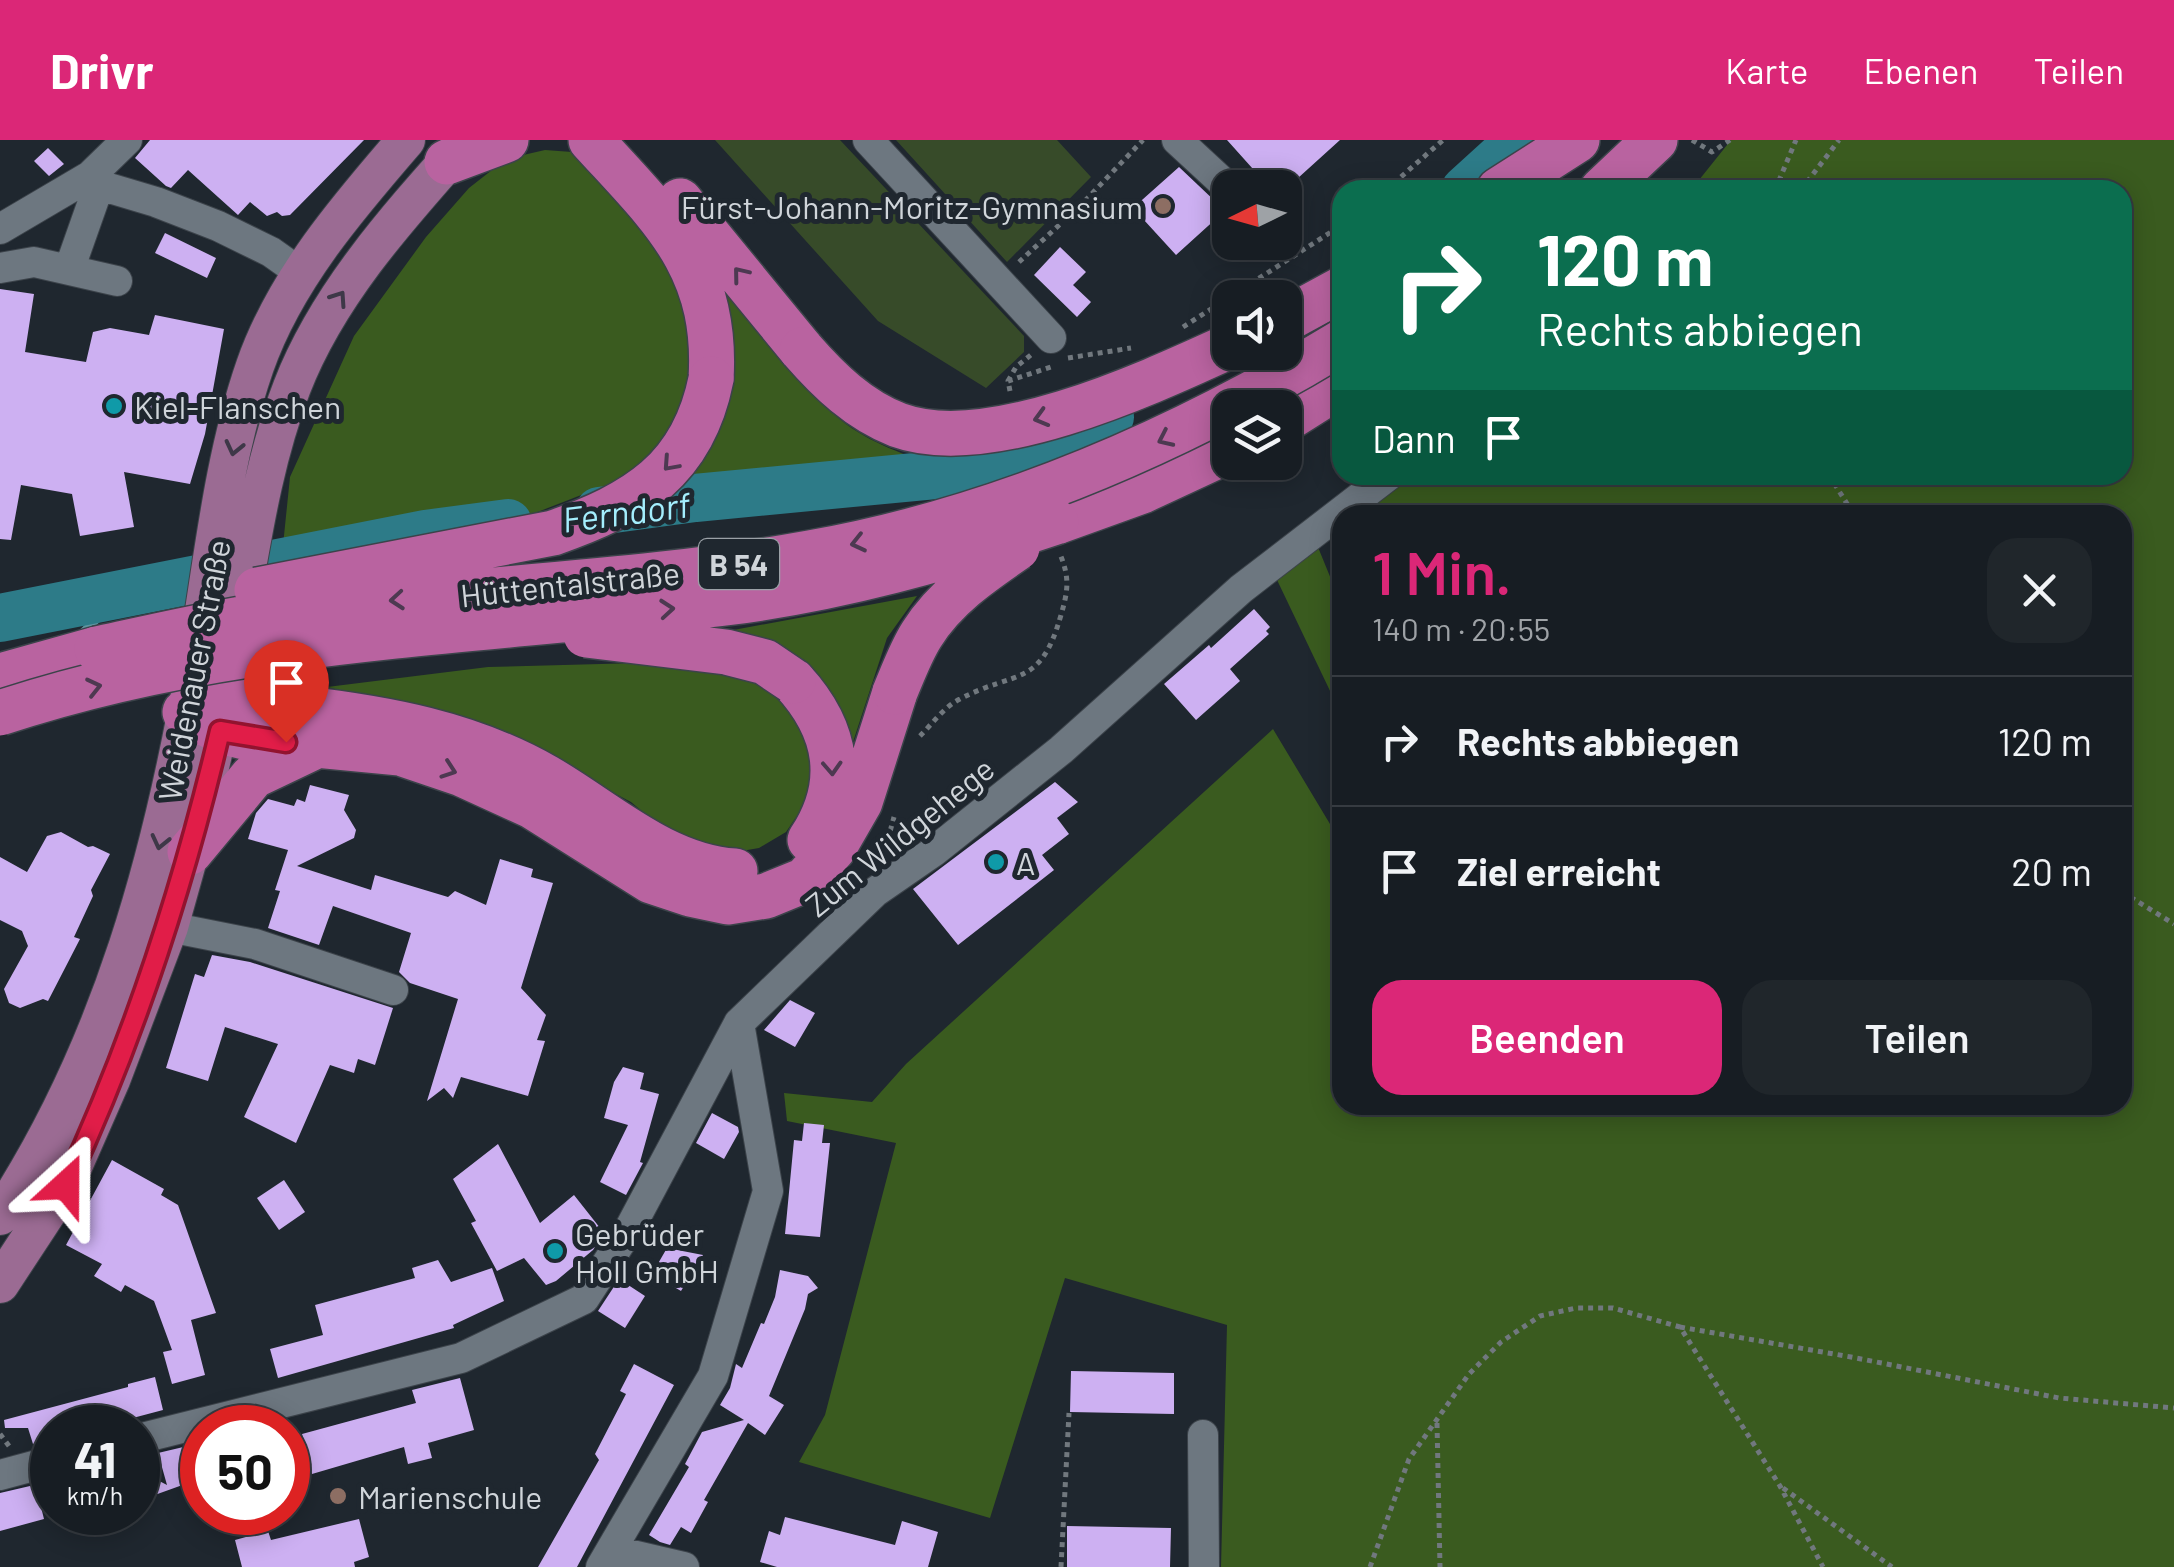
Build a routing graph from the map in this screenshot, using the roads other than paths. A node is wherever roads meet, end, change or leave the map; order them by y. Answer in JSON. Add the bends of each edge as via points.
{"nodes":[{"id":1,"x":127,"y":140,"type":"edge"},
{"id":2,"x":406,"y":140,"type":"edge"},
{"id":3,"x":506,"y":140,"type":"edge"},
{"id":4,"x":868,"y":140,"type":"edge"},
{"id":5,"x":1177,"y":140,"type":"edge"},
{"id":6,"x":1577,"y":140,"type":"edge"},
{"id":7,"x":1605,"y":140,"type":"edge"},
{"id":8,"x":1654,"y":140,"type":"edge"},
{"id":9,"x":599,"y":142,"type":"edge"},
{"id":10,"x":457,"y":151,"type":"edge"},
{"id":11,"x":1212,"y":172,"type":"edge"},
{"id":12,"x":95,"y":180,"type":"junction"},
{"id":13,"x":1515,"y":180,"type":"edge"},
{"id":14,"x":1559,"y":180,"type":"edge"},
{"id":15,"x":1612,"y":180,"type":"edge"},
{"id":16,"x":0,"y":228,"type":"edge"},
{"id":17,"x":0,"y":268,"type":"edge"},
{"id":18,"x":69,"y":270,"type":"junction"},
{"id":19,"x":302,"y":274,"type":"junction"},
{"id":20,"x":117,"y":281,"type":"dead end"},
{"id":21,"x":1332,"y":294,"type":"edge"},
{"id":22,"x":1302,"y":311,"type":"edge"},
{"id":23,"x":1052,"y":338,"type":"road end"},
{"id":24,"x":1332,"y":348,"type":"edge"},
{"id":25,"x":1212,"y":353,"type":"edge"},
{"id":26,"x":1332,"y":390,"type":"edge"},
{"id":27,"x":1302,"y":409,"type":"edge"},
{"id":28,"x":1212,"y":458,"type":"edge"},
{"id":29,"x":1377,"y":485,"type":"edge"},
{"id":30,"x":1351,"y":505,"type":"edge"},
{"id":31,"x":1332,"y":519,"type":"edge"},
{"id":32,"x":236,"y":530,"type":"junction"},
{"id":33,"x":1055,"y":531,"type":"junction"},
{"id":34,"x":500,"y":625,"type":"junction"},
{"id":35,"x":98,"y":650,"type":"junction"},
{"id":36,"x":0,"y":676,"type":"edge"},
{"id":37,"x":0,"y":713,"type":"edge"},
{"id":38,"x":210,"y":715,"type":"junction"},
{"id":39,"x":320,"y":744,"type":"junction"},
{"id":40,"x":190,"y":852,"type":"junction"},
{"id":41,"x":168,"y":927,"type":"junction"},
{"id":42,"x":393,"y":990,"type":"dead end"},
{"id":43,"x":738,"y":1023,"type":"junction"},
{"id":44,"x":0,"y":1216,"type":"edge"},
{"id":45,"x":0,"y":1284,"type":"edge"},
{"id":46,"x":160,"y":1433,"type":"edge"},
{"id":47,"x":1203,"y":1436,"type":"dead end"},
{"id":48,"x":30,"y":1467,"type":"edge"},
{"id":49,"x":0,"y":1475,"type":"edge"},
{"id":50,"x":606,"y":1558,"type":"edge"},
{"id":51,"x":684,"y":1567,"type":"edge"},
{"id":52,"x":1204,"y":1567,"type":"edge"}],
"edges":[{"from":1,"to":12,"type":"street"},
{"from":2,"to":19,"type":"main road","name":"Weidenauer Straße"},
{"from":3,"to":10,"type":"highway"},
{"from":4,"to":23,"type":"street"},
{"from":5,"to":11,"type":"street"},
{"from":6,"to":13,"type":"highway"},
{"from":7,"to":14,"type":"highway"},
{"from":8,"to":15,"type":"highway"},
{"from":25,"to":9,"type":"highway","one_way":true,"bridge":true,"via":[[1032,422],[957,433],[901,426],[847,395]]},
{"from":9,"to":35,"type":"highway","one_way":true,"bridge":true,"via":[[665,224],[701,284],[710,318],[710,378],[695,434],[670,466],[600,517],[162,612]]},
{"from":32,"to":10,"type":"main road","name":"Weidenauer Straße","one_way":true,"via":[[329,312]]},
{"from":12,"to":16,"type":"street"},
{"from":12,"to":18,"type":"street"},
{"from":12,"to":19,"type":"street","via":[[218,226]]},
{"from":17,"to":18,"type":"street","via":[[34,262]]},
{"from":18,"to":20,"type":"street"},
{"from":19,"to":32,"type":"main road","name":"Weidenauer Straße","one_way":true,"via":[[256,364],[233,449]]},
{"from":21,"to":22,"type":"highway"},
{"from":24,"to":35,"type":"highway","name":"Hüttentalstraße","number":"B 54","one_way":true,"bridge":true,"via":[[1130,456],[896,534],[724,566],[273,614]]},
{"from":26,"to":27,"type":"highway"},
{"from":28,"to":33,"type":"highway","name":"Hüttentalstraße","number":"B 54"},
{"from":29,"to":30,"type":"street","name":"Zum Wildgehege"},
{"from":31,"to":43,"type":"street","name":"Zum Wildgehege","via":[[1241,589],[1061,750],[875,892]]},
{"from":32,"to":38,"type":"main road","name":"Weidenauer Straße"},
{"from":34,"to":33,"type":"highway","name":"Hüttentalstraße","number":"B 54","one_way":true,"bridge":true,"via":[[818,589]]},
{"from":39,"to":33,"type":"highway","one_way":true,"bridge":true,"via":[[400,754],[462,774],[532,806],[651,881],[728,902],[766,896],[805,880],[834,849],[860,802],[895,692],[923,633],[982,572]]},
{"from":37,"to":34,"type":"highway","name":"Hüttentalstraße","number":"B 54","one_way":true,"bridge":true,"via":[[182,667]]},
{"from":34,"to":38,"type":"highway","one_way":true,"bridge":true,"via":[[765,662],[794,682],[822,717],[832,753],[833,787],[812,838],[789,859],[761,870],[730,871],[691,863],[544,776],[480,745],[424,728],[352,714]]},
{"from":35,"to":36,"type":"highway","name":"Hüttentalstraße","number":"B 54"},
{"from":38,"to":39,"type":"highway","via":[[252,738]]},
{"from":38,"to":40,"type":"main road","name":"Weidenauer Straße"},
{"from":38,"to":44,"type":"main road","name":"Weidenauer Straße","one_way":true,"via":[[82,1064]]},
{"from":39,"to":40,"type":"highway","via":[[253,776]]},
{"from":40,"to":41,"type":"main road","name":"Weidenauer Straße"},
{"from":41,"to":42,"type":"street","via":[[254,944]]},
{"from":41,"to":45,"type":"main road","name":"Weidenauer Straße","via":[[66,1185]]},
{"from":43,"to":46,"type":"street","name":"Zum Wildgehege","via":[[632,1226],[584,1299],[461,1358]]},
{"from":43,"to":50,"type":"street","via":[[768,1191],[712,1376]]},
{"from":47,"to":52,"type":"street"},
{"from":48,"to":49,"type":"street"},
{"from":50,"to":51,"type":"street"}]}
